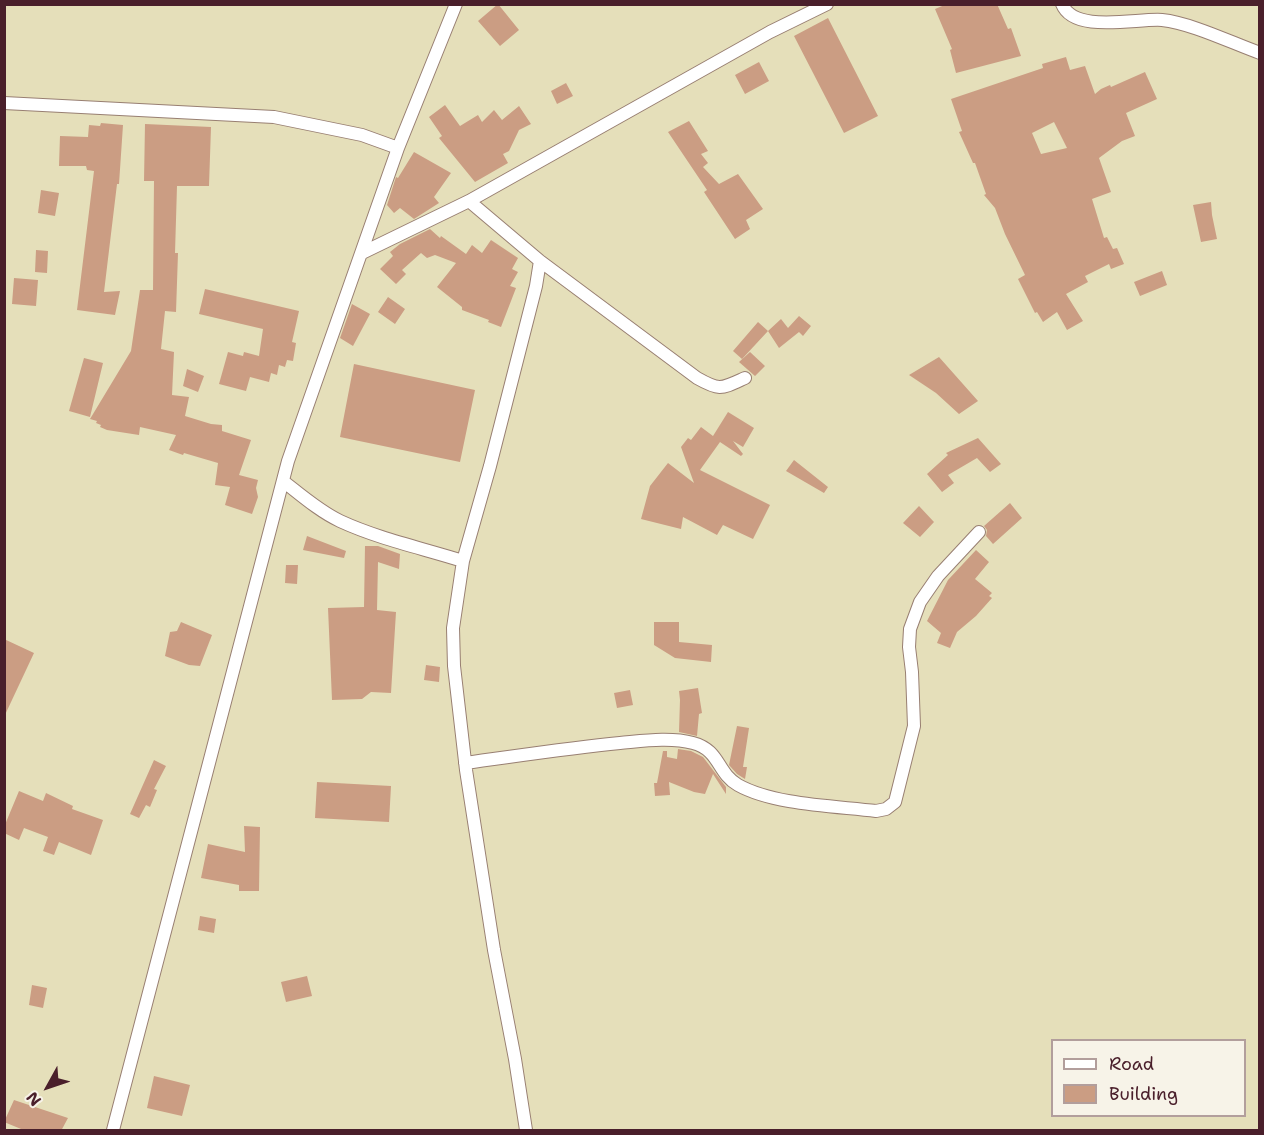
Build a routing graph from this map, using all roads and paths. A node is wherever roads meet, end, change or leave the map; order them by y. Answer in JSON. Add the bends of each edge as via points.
{"nodes":[{"id":1,"x":456,"y":4,"type":"edge"},
{"id":2,"x":827,"y":4,"type":"edge"},
{"id":3,"x":1062,"y":4,"type":"edge"},
{"id":4,"x":1260,"y":52,"type":"edge"},
{"id":5,"x":4,"y":103,"type":"edge"},
{"id":6,"x":399,"y":148,"type":"junction"},
{"id":7,"x":470,"y":201,"type":"junction"},
{"id":8,"x":363,"y":253,"type":"junction"},
{"id":9,"x":540,"y":261,"type":"junction"},
{"id":10,"x":745,"y":378,"type":"dead end"},
{"id":11,"x":283,"y":481,"type":"junction"},
{"id":12,"x":979,"y":532,"type":"dead end"},
{"id":13,"x":463,"y":561,"type":"junction"},
{"id":14,"x":465,"y":763,"type":"junction"},
{"id":15,"x":113,"y":1131,"type":"edge"},
{"id":16,"x":526,"y":1131,"type":"edge"}],
"edges":[{"from":1,"to":6,"type":"street"},
{"from":2,"to":7,"type":"street","via":[[770,32]]},
{"from":3,"to":4,"type":"street","via":[[1078,19],[1163,20]]},
{"from":5,"to":6,"type":"street","via":[[274,117],[362,135]]},
{"from":6,"to":8,"type":"street"},
{"from":7,"to":8,"type":"street"},
{"from":7,"to":9,"type":"street"},
{"from":8,"to":11,"type":"street"},
{"from":9,"to":10,"type":"street","via":[[714,388]]},
{"from":9,"to":13,"type":"street"},
{"from":11,"to":13,"type":"street","via":[[339,520]]},
{"from":11,"to":15,"type":"street"},
{"from":12,"to":14,"type":"street","via":[[938,576],[920,602],[910,629],[914,726],[895,802],[886,809],[772,798],[739,785],[726,774],[711,750],[692,743],[652,740]]},
{"from":13,"to":14,"type":"street","via":[[453,628]]},
{"from":14,"to":16,"type":"street"}]}
